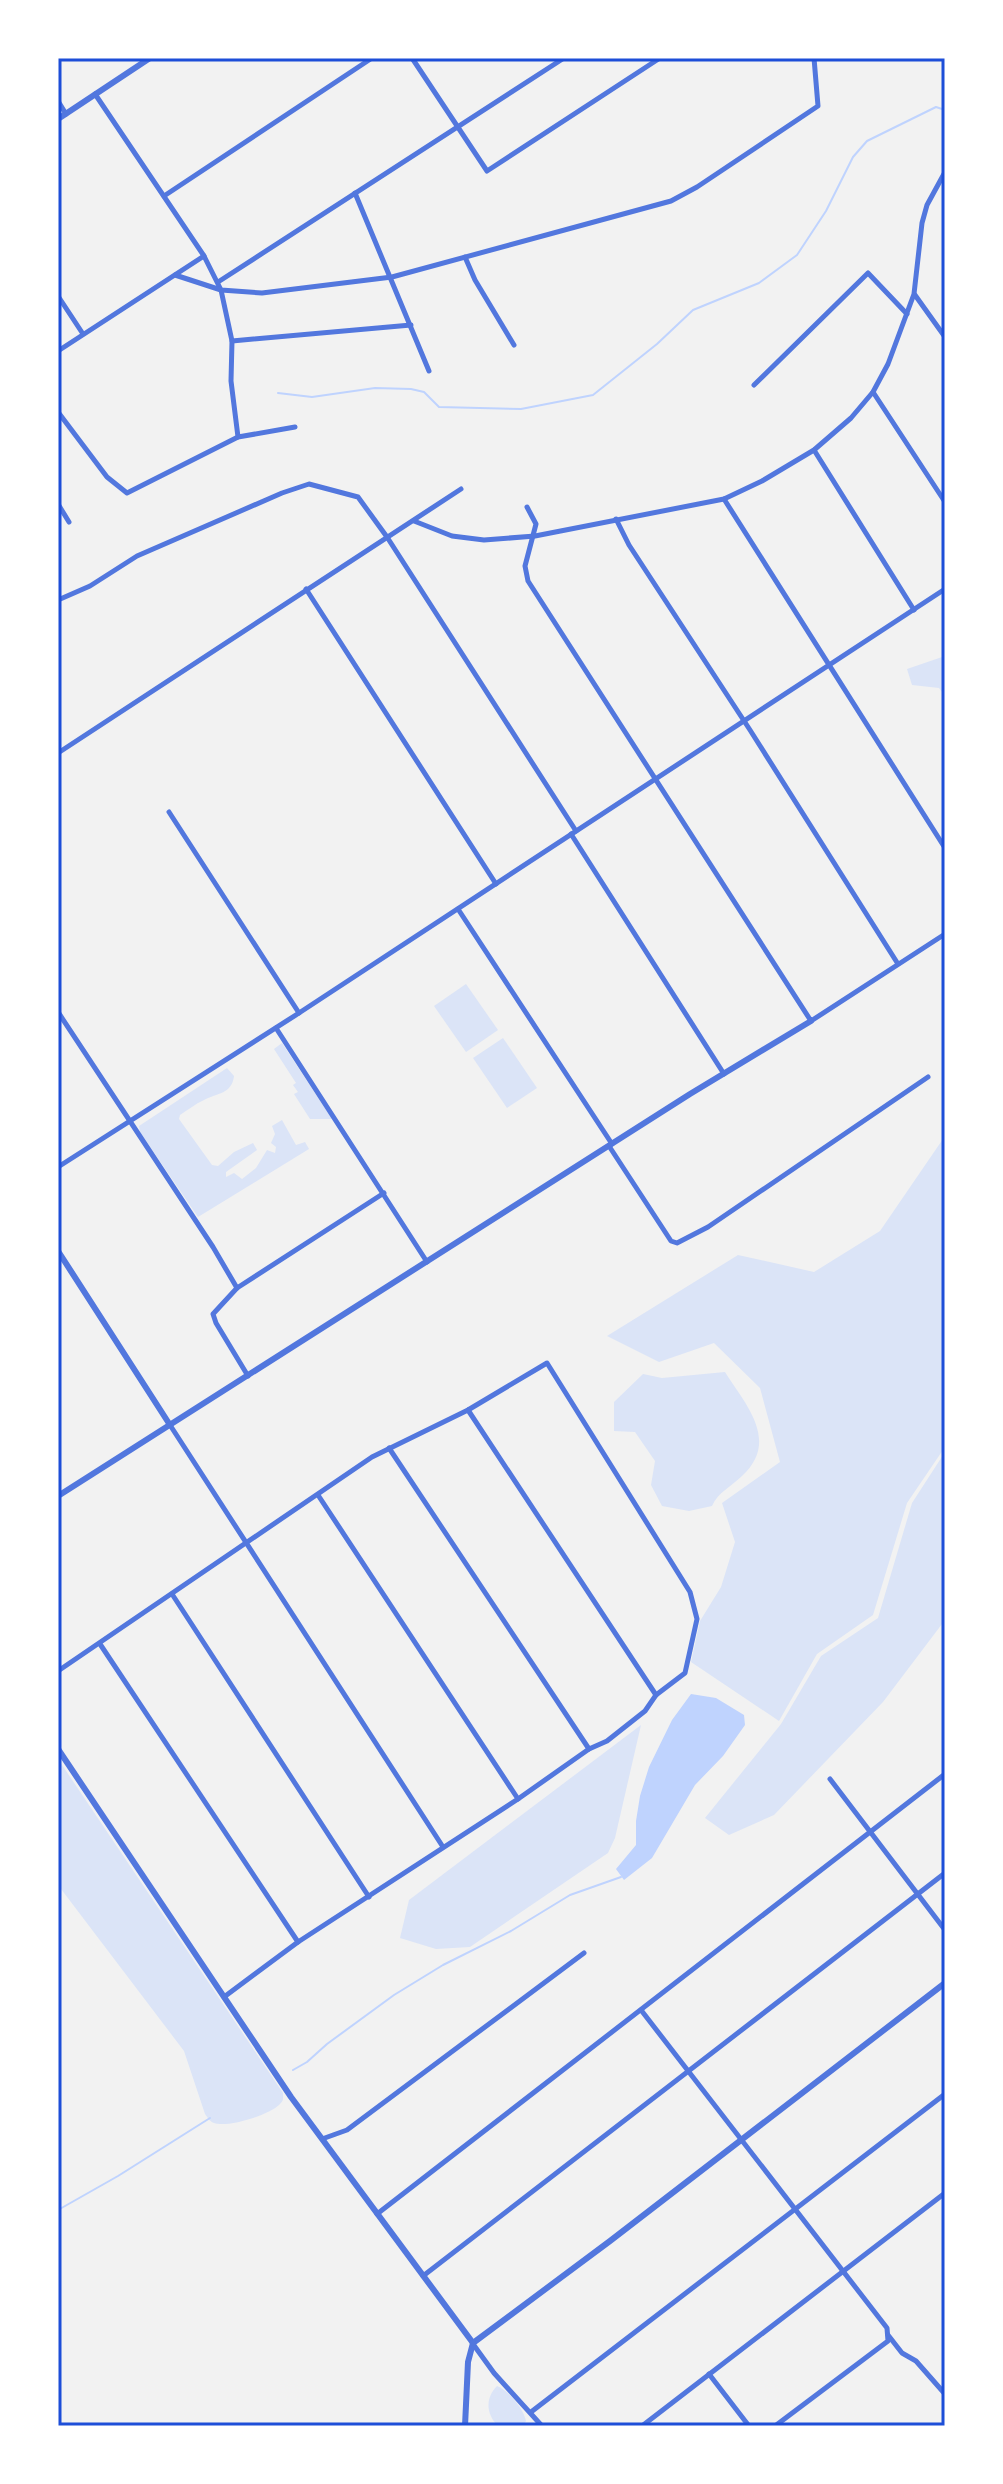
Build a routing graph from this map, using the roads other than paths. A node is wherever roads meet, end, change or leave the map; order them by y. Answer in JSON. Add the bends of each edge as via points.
{"nodes":[{"id":1,"x":150,"y":58,"type":"edge"},
{"id":2,"x":372,"y":58,"type":"edge"},
{"id":3,"x":412,"y":58,"type":"edge"},
{"id":4,"x":564,"y":58,"type":"edge"},
{"id":5,"x":660,"y":58,"type":"edge"},
{"id":6,"x":814,"y":58,"type":"edge"},
{"id":7,"x":95,"y":94,"type":"junction"},
{"id":8,"x":58,"y":101,"type":"edge"},
{"id":9,"x":66,"y":114,"type":"junction"},
{"id":10,"x":58,"y":119,"type":"edge"},
{"id":11,"x":458,"y":127,"type":"junction"},
{"id":12,"x":945,"y":172,"type":"edge"},
{"id":13,"x":355,"y":193,"type":"junction"},
{"id":14,"x":164,"y":196,"type":"junction"},
{"id":15,"x":204,"y":256,"type":"junction"},
{"id":16,"x":465,"y":257,"type":"junction"},
{"id":17,"x":175,"y":275,"type":"junction"},
{"id":18,"x":392,"y":277,"type":"junction"},
{"id":19,"x":218,"y":282,"type":"junction"},
{"id":20,"x":221,"y":290,"type":"junction"},
{"id":21,"x":914,"y":294,"type":"junction"},
{"id":22,"x":58,"y":296,"type":"edge"},
{"id":23,"x":907,"y":314,"type":"junction"},
{"id":24,"x":411,"y":325,"type":"junction"},
{"id":25,"x":83,"y":334,"type":"junction"},
{"id":26,"x":945,"y":337,"type":"edge"},
{"id":27,"x":232,"y":341,"type":"junction"},
{"id":28,"x":514,"y":345,"type":"dead end"},
{"id":29,"x":58,"y":351,"type":"edge"},
{"id":30,"x":429,"y":371,"type":"dead end"},
{"id":31,"x":754,"y":385,"type":"dead end"},
{"id":32,"x":873,"y":392,"type":"junction"},
{"id":33,"x":58,"y":412,"type":"edge"},
{"id":34,"x":295,"y":427,"type":"dead end"},
{"id":35,"x":238,"y":437,"type":"junction"},
{"id":36,"x":814,"y":450,"type":"junction"},
{"id":37,"x":461,"y":489,"type":"dead end"},
{"id":38,"x":724,"y":499,"type":"junction"},
{"id":39,"x":945,"y":502,"type":"edge"},
{"id":40,"x":58,"y":504,"type":"edge"},
{"id":41,"x":527,"y":507,"type":"dead end"},
{"id":42,"x":616,"y":519,"type":"junction"},
{"id":43,"x":414,"y":521,"type":"junction"},
{"id":44,"x":69,"y":522,"type":"dead end"},
{"id":45,"x":535,"y":536,"type":"junction"},
{"id":46,"x":387,"y":537,"type":"junction"},
{"id":47,"x":306,"y":589,"type":"junction"},
{"id":48,"x":945,"y":589,"type":"edge"},
{"id":49,"x":58,"y":600,"type":"edge"},
{"id":50,"x":914,"y":610,"type":"junction"},
{"id":51,"x":829,"y":664,"type":"junction"},
{"id":52,"x":743,"y":721,"type":"junction"},
{"id":53,"x":58,"y":753,"type":"edge"},
{"id":54,"x":654,"y":778,"type":"junction"},
{"id":55,"x":169,"y":812,"type":"dead end"},
{"id":56,"x":573,"y":832,"type":"junction"},
{"id":57,"x":945,"y":848,"type":"edge"},
{"id":58,"x":496,"y":884,"type":"junction"},
{"id":59,"x":458,"y":909,"type":"junction"},
{"id":60,"x":945,"y":934,"type":"edge"},
{"id":61,"x":898,"y":964,"type":"junction"},
{"id":62,"x":58,"y":1012,"type":"edge"},
{"id":63,"x":299,"y":1013,"type":"junction"},
{"id":64,"x":811,"y":1021,"type":"junction"},
{"id":65,"x":276,"y":1028,"type":"junction"},
{"id":66,"x":724,"y":1074,"type":"junction"},
{"id":67,"x":928,"y":1077,"type":"dead end"},
{"id":68,"x":129,"y":1121,"type":"junction"},
{"id":69,"x":610,"y":1145,"type":"junction"},
{"id":70,"x":58,"y":1167,"type":"edge"},
{"id":71,"x":384,"y":1193,"type":"junction"},
{"id":72,"x":58,"y":1251,"type":"edge"},
{"id":73,"x":427,"y":1262,"type":"junction"},
{"id":74,"x":237,"y":1288,"type":"junction"},
{"id":75,"x":248,"y":1376,"type":"junction"},
{"id":76,"x":468,"y":1410,"type":"junction"},
{"id":77,"x":170,"y":1425,"type":"junction"},
{"id":78,"x":389,"y":1448,"type":"junction"},
{"id":79,"x":318,"y":1495,"type":"junction"},
{"id":80,"x":58,"y":1496,"type":"edge"},
{"id":81,"x":244,"y":1543,"type":"junction"},
{"id":82,"x":172,"y":1594,"type":"junction"},
{"id":83,"x":100,"y":1644,"type":"junction"},
{"id":84,"x":58,"y":1671,"type":"edge"},
{"id":85,"x":656,"y":1695,"type":"junction"},
{"id":86,"x":58,"y":1749,"type":"edge"},
{"id":87,"x":589,"y":1749,"type":"junction"},
{"id":88,"x":945,"y":1774,"type":"edge"},
{"id":89,"x":830,"y":1779,"type":"dead end"},
{"id":90,"x":518,"y":1799,"type":"junction"},
{"id":91,"x":871,"y":1832,"type":"junction"},
{"id":92,"x":443,"y":1847,"type":"junction"},
{"id":93,"x":945,"y":1873,"type":"edge"},
{"id":94,"x":917,"y":1894,"type":"junction"},
{"id":95,"x":369,"y":1897,"type":"junction"},
{"id":96,"x":945,"y":1930,"type":"edge"},
{"id":97,"x":298,"y":1942,"type":"junction"},
{"id":98,"x":584,"y":1953,"type":"dead end"},
{"id":99,"x":945,"y":1983,"type":"edge"},
{"id":100,"x":224,"y":1997,"type":"junction"},
{"id":101,"x":641,"y":2010,"type":"junction"},
{"id":102,"x":689,"y":2072,"type":"junction"},
{"id":103,"x":945,"y":2094,"type":"edge"},
{"id":104,"x":322,"y":2139,"type":"junction"},
{"id":105,"x":741,"y":2140,"type":"junction"},
{"id":106,"x":945,"y":2193,"type":"edge"},
{"id":107,"x":794,"y":2208,"type":"junction"},
{"id":108,"x":377,"y":2214,"type":"junction"},
{"id":109,"x":842,"y":2272,"type":"junction"},
{"id":110,"x":423,"y":2276,"type":"junction"},
{"id":111,"x":888,"y":2338,"type":"junction"},
{"id":112,"x":473,"y":2343,"type":"junction"},
{"id":113,"x":709,"y":2374,"type":"junction"},
{"id":114,"x":945,"y":2394,"type":"edge"},
{"id":115,"x":531,"y":2412,"type":"junction"},
{"id":116,"x":465,"y":2426,"type":"edge"},
{"id":117,"x":542,"y":2426,"type":"edge"},
{"id":118,"x":642,"y":2426,"type":"edge"},
{"id":119,"x":749,"y":2426,"type":"edge"},
{"id":120,"x":775,"y":2426,"type":"edge"}],
"edges":[{"from":1,"to":7,"type":"street"},
{"from":2,"to":14,"type":"street"},
{"from":3,"to":11,"type":"street"},
{"from":4,"to":11,"type":"street"},
{"from":5,"to":11,"type":"street","via":[[487,171]]},
{"from":6,"to":16,"type":"street","via":[[818,106],[684,196]]},
{"from":7,"to":9,"type":"street"},
{"from":7,"to":14,"type":"street"},
{"from":8,"to":9,"type":"street"},
{"from":9,"to":10,"type":"street"},
{"from":11,"to":13,"type":"street"},
{"from":12,"to":21,"type":"street","via":[[922,223]]},
{"from":13,"to":18,"type":"street"},
{"from":13,"to":19,"type":"street"},
{"from":14,"to":15,"type":"street"},
{"from":15,"to":17,"type":"street"},
{"from":15,"to":19,"type":"street"},
{"from":16,"to":18,"type":"street"},
{"from":16,"to":28,"type":"street"},
{"from":17,"to":20,"type":"street"},
{"from":17,"to":25,"type":"street"},
{"from":18,"to":20,"type":"street","via":[[262,293]]},
{"from":18,"to":24,"type":"street"},
{"from":19,"to":20,"type":"street"},
{"from":20,"to":27,"type":"street"},
{"from":21,"to":23,"type":"street"},
{"from":21,"to":26,"type":"street"},
{"from":22,"to":25,"type":"street"},
{"from":23,"to":31,"type":"street","via":[[868,273]]},
{"from":23,"to":32,"type":"street"},
{"from":24,"to":27,"type":"street"},
{"from":24,"to":30,"type":"street"},
{"from":25,"to":29,"type":"street"},
{"from":27,"to":35,"type":"street"},
{"from":32,"to":36,"type":"street"},
{"from":32,"to":39,"type":"street"},
{"from":33,"to":35,"type":"street","via":[[107,477],[127,493]]},
{"from":34,"to":35,"type":"street"},
{"from":36,"to":38,"type":"street"},
{"from":36,"to":50,"type":"street"},
{"from":37,"to":43,"type":"street"},
{"from":38,"to":42,"type":"street"},
{"from":38,"to":51,"type":"street"},
{"from":40,"to":44,"type":"street"},
{"from":41,"to":45,"type":"street","via":[[536,524]]},
{"from":42,"to":45,"type":"street"},
{"from":42,"to":52,"type":"street"},
{"from":43,"to":45,"type":"street","via":[[452,536],[484,540]]},
{"from":43,"to":46,"type":"street"},
{"from":45,"to":54,"type":"street","via":[[525,566],[528,581]]},
{"from":46,"to":47,"type":"street"},
{"from":46,"to":49,"type":"street","via":[[358,497],[309,484],[137,556]]},
{"from":46,"to":56,"type":"street"},
{"from":47,"to":53,"type":"street"},
{"from":47,"to":58,"type":"street"},
{"from":48,"to":50,"type":"street"},
{"from":50,"to":51,"type":"street"},
{"from":51,"to":52,"type":"street"},
{"from":51,"to":57,"type":"street"},
{"from":52,"to":54,"type":"street"},
{"from":52,"to":61,"type":"street"},
{"from":54,"to":56,"type":"street"},
{"from":54,"to":64,"type":"street"},
{"from":55,"to":63,"type":"street"},
{"from":56,"to":58,"type":"street"},
{"from":56,"to":66,"type":"street"},
{"from":58,"to":59,"type":"street"},
{"from":59,"to":63,"type":"street"},
{"from":59,"to":69,"type":"street"},
{"from":60,"to":61,"type":"street"},
{"from":61,"to":64,"type":"street"},
{"from":62,"to":68,"type":"street"},
{"from":63,"to":65,"type":"street"},
{"from":64,"to":66,"type":"street"},
{"from":65,"to":68,"type":"street"},
{"from":65,"to":71,"type":"street"},
{"from":66,"to":69,"type":"street"},
{"from":67,"to":69,"type":"street","via":[[677,1243]]},
{"from":68,"to":70,"type":"street"},
{"from":68,"to":74,"type":"street"},
{"from":69,"to":73,"type":"street"},
{"from":71,"to":73,"type":"street"},
{"from":71,"to":74,"type":"street"},
{"from":72,"to":77,"type":"street"},
{"from":73,"to":75,"type":"street"},
{"from":74,"to":75,"type":"street","via":[[213,1314]]},
{"from":75,"to":77,"type":"street"},
{"from":76,"to":78,"type":"street"},
{"from":76,"to":85,"type":"street"},
{"from":76,"to":85,"type":"street","via":[[547,1363],[690,1592],[697,1619],[685,1673]]},
{"from":77,"to":80,"type":"street"},
{"from":77,"to":81,"type":"street"},
{"from":78,"to":79,"type":"street"},
{"from":78,"to":87,"type":"street"},
{"from":79,"to":81,"type":"street"},
{"from":79,"to":90,"type":"street"},
{"from":81,"to":82,"type":"street"},
{"from":81,"to":92,"type":"street"},
{"from":82,"to":83,"type":"street"},
{"from":82,"to":95,"type":"street"},
{"from":83,"to":84,"type":"street"},
{"from":83,"to":97,"type":"street"},
{"from":85,"to":87,"type":"street","via":[[645,1711]]},
{"from":86,"to":100,"type":"street"},
{"from":87,"to":90,"type":"street"},
{"from":88,"to":91,"type":"street"},
{"from":89,"to":91,"type":"street"},
{"from":90,"to":92,"type":"street"},
{"from":91,"to":94,"type":"street"},
{"from":91,"to":101,"type":"street"},
{"from":92,"to":95,"type":"street"},
{"from":93,"to":94,"type":"street"},
{"from":94,"to":96,"type":"street"},
{"from":94,"to":102,"type":"street"},
{"from":95,"to":97,"type":"street"},
{"from":97,"to":100,"type":"street"},
{"from":98,"to":104,"type":"street","via":[[347,2130]]},
{"from":99,"to":105,"type":"street"},
{"from":100,"to":104,"type":"street"},
{"from":101,"to":102,"type":"street"},
{"from":101,"to":108,"type":"street"},
{"from":102,"to":105,"type":"street"},
{"from":102,"to":110,"type":"street"},
{"from":103,"to":107,"type":"street"},
{"from":104,"to":108,"type":"street"},
{"from":105,"to":107,"type":"street"},
{"from":105,"to":112,"type":"street"},
{"from":106,"to":109,"type":"street"},
{"from":107,"to":109,"type":"street"},
{"from":107,"to":115,"type":"street"},
{"from":108,"to":110,"type":"street"},
{"from":109,"to":111,"type":"street","via":[[887,2328]]},
{"from":109,"to":113,"type":"street"},
{"from":110,"to":112,"type":"street"},
{"from":111,"to":114,"type":"street"},
{"from":111,"to":120,"type":"street"},
{"from":112,"to":115,"type":"street"},
{"from":112,"to":116,"type":"street"},
{"from":113,"to":118,"type":"street"},
{"from":113,"to":119,"type":"street"},
{"from":115,"to":117,"type":"street"}]}
